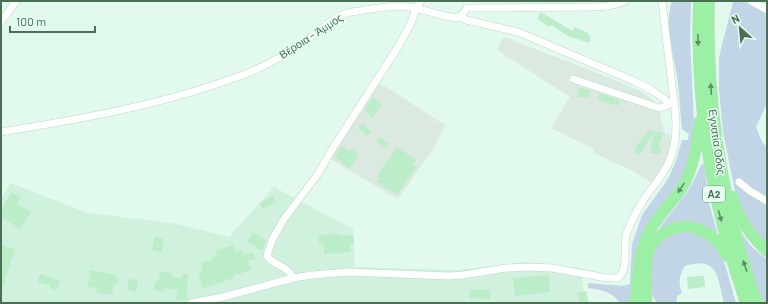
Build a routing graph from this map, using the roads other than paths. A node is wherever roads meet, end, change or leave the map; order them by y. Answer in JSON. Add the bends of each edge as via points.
{"nodes":[{"id":1,"x":16,"y":1,"type":"edge"},
{"id":2,"x":421,"y":1,"type":"edge"},
{"id":3,"x":624,"y":1,"type":"edge"},
{"id":4,"x":662,"y":1,"type":"edge"},
{"id":5,"x":699,"y":1,"type":"edge"},
{"id":6,"x":709,"y":1,"type":"edge"},
{"id":7,"x":752,"y":1,"type":"edge"},
{"id":8,"x":396,"y":4,"type":"edge"},
{"id":9,"x":416,"y":9,"type":"junction"},
{"id":10,"x":767,"y":10,"type":"edge"},
{"id":11,"x":461,"y":16,"type":"junction"},
{"id":12,"x":1,"y":22,"type":"edge"},
{"id":13,"x":573,"y":79,"type":"dead end"},
{"id":14,"x":673,"y":103,"type":"junction"},
{"id":15,"x":702,"y":109,"type":"junction"},
{"id":16,"x":1,"y":132,"type":"edge"},
{"id":17,"x":721,"y":170,"type":"junction"},
{"id":18,"x":739,"y":182,"type":"dead end"},
{"id":19,"x":767,"y":201,"type":"edge"},
{"id":20,"x":767,"y":251,"type":"edge"},
{"id":21,"x":737,"y":276,"type":"junction"},
{"id":22,"x":293,"y":278,"type":"junction"},
{"id":23,"x":649,"y":300,"type":"edge"},
{"id":24,"x":191,"y":303,"type":"edge"},
{"id":25,"x":635,"y":303,"type":"edge"},
{"id":26,"x":746,"y":303,"type":"edge"},
{"id":27,"x":757,"y":303,"type":"edge"}],
"edges":[{"from":1,"to":12,"type":"street"},
{"from":2,"to":9,"type":"street"},
{"from":3,"to":11,"type":"street","name":"Βέροια - Άμμος","via":[[590,7],[467,8]]},
{"from":4,"to":14,"type":"street"},
{"from":5,"to":15,"type":"highway","name":"Εγνατία Οδός","number":"Α2","one_way":true,"via":[[698,40]]},
{"from":17,"to":6,"type":"highway","name":"Εγνατία Οδός","number":"Α2","one_way":true,"via":[[712,107]]},
{"from":7,"to":10,"type":"street"},
{"from":8,"to":9,"type":"street","name":"Βέροια - Άμμος"},
{"from":8,"to":16,"type":"street","name":"Βέροια - Άμμος","via":[[345,14],[289,52],[238,77],[167,99],[84,118]]},
{"from":9,"to":11,"type":"street","name":"Βέροια - Άμμος","via":[[457,18]]},
{"from":9,"to":22,"type":"street","via":[[398,47],[318,174],[284,219],[272,240],[267,256],[290,272]]},
{"from":11,"to":14,"type":"street","via":[[466,20],[518,32],[595,63]]},
{"from":13,"to":14,"type":"street","via":[[659,108]]},
{"from":14,"to":22,"type":"street","via":[[676,139],[669,163],[641,204],[627,233],[623,272],[618,278],[529,267],[448,276],[347,272]]},
{"from":15,"to":21,"type":"highway","name":"Εγνατία Οδός","number":"Α2","one_way":true,"via":[[715,195]]},
{"from":15,"to":25,"type":"highway","one_way":true,"via":[[696,153],[688,175],[647,236]]},
{"from":17,"to":20,"type":"highway","via":[[729,183],[736,208],[745,226]]},
{"from":27,"to":17,"type":"highway","name":"Εγνατία Οδός","number":"Α2","one_way":true,"via":[[738,243]]},
{"from":18,"to":19,"type":"street"},
{"from":21,"to":23,"type":"highway","via":[[724,251],[707,233],[690,226],[680,226],[660,236],[649,250],[646,276]]},
{"from":21,"to":26,"type":"highway","name":"Εγνατία Οδός","number":"Α2"},
{"from":22,"to":24,"type":"street"}]}
